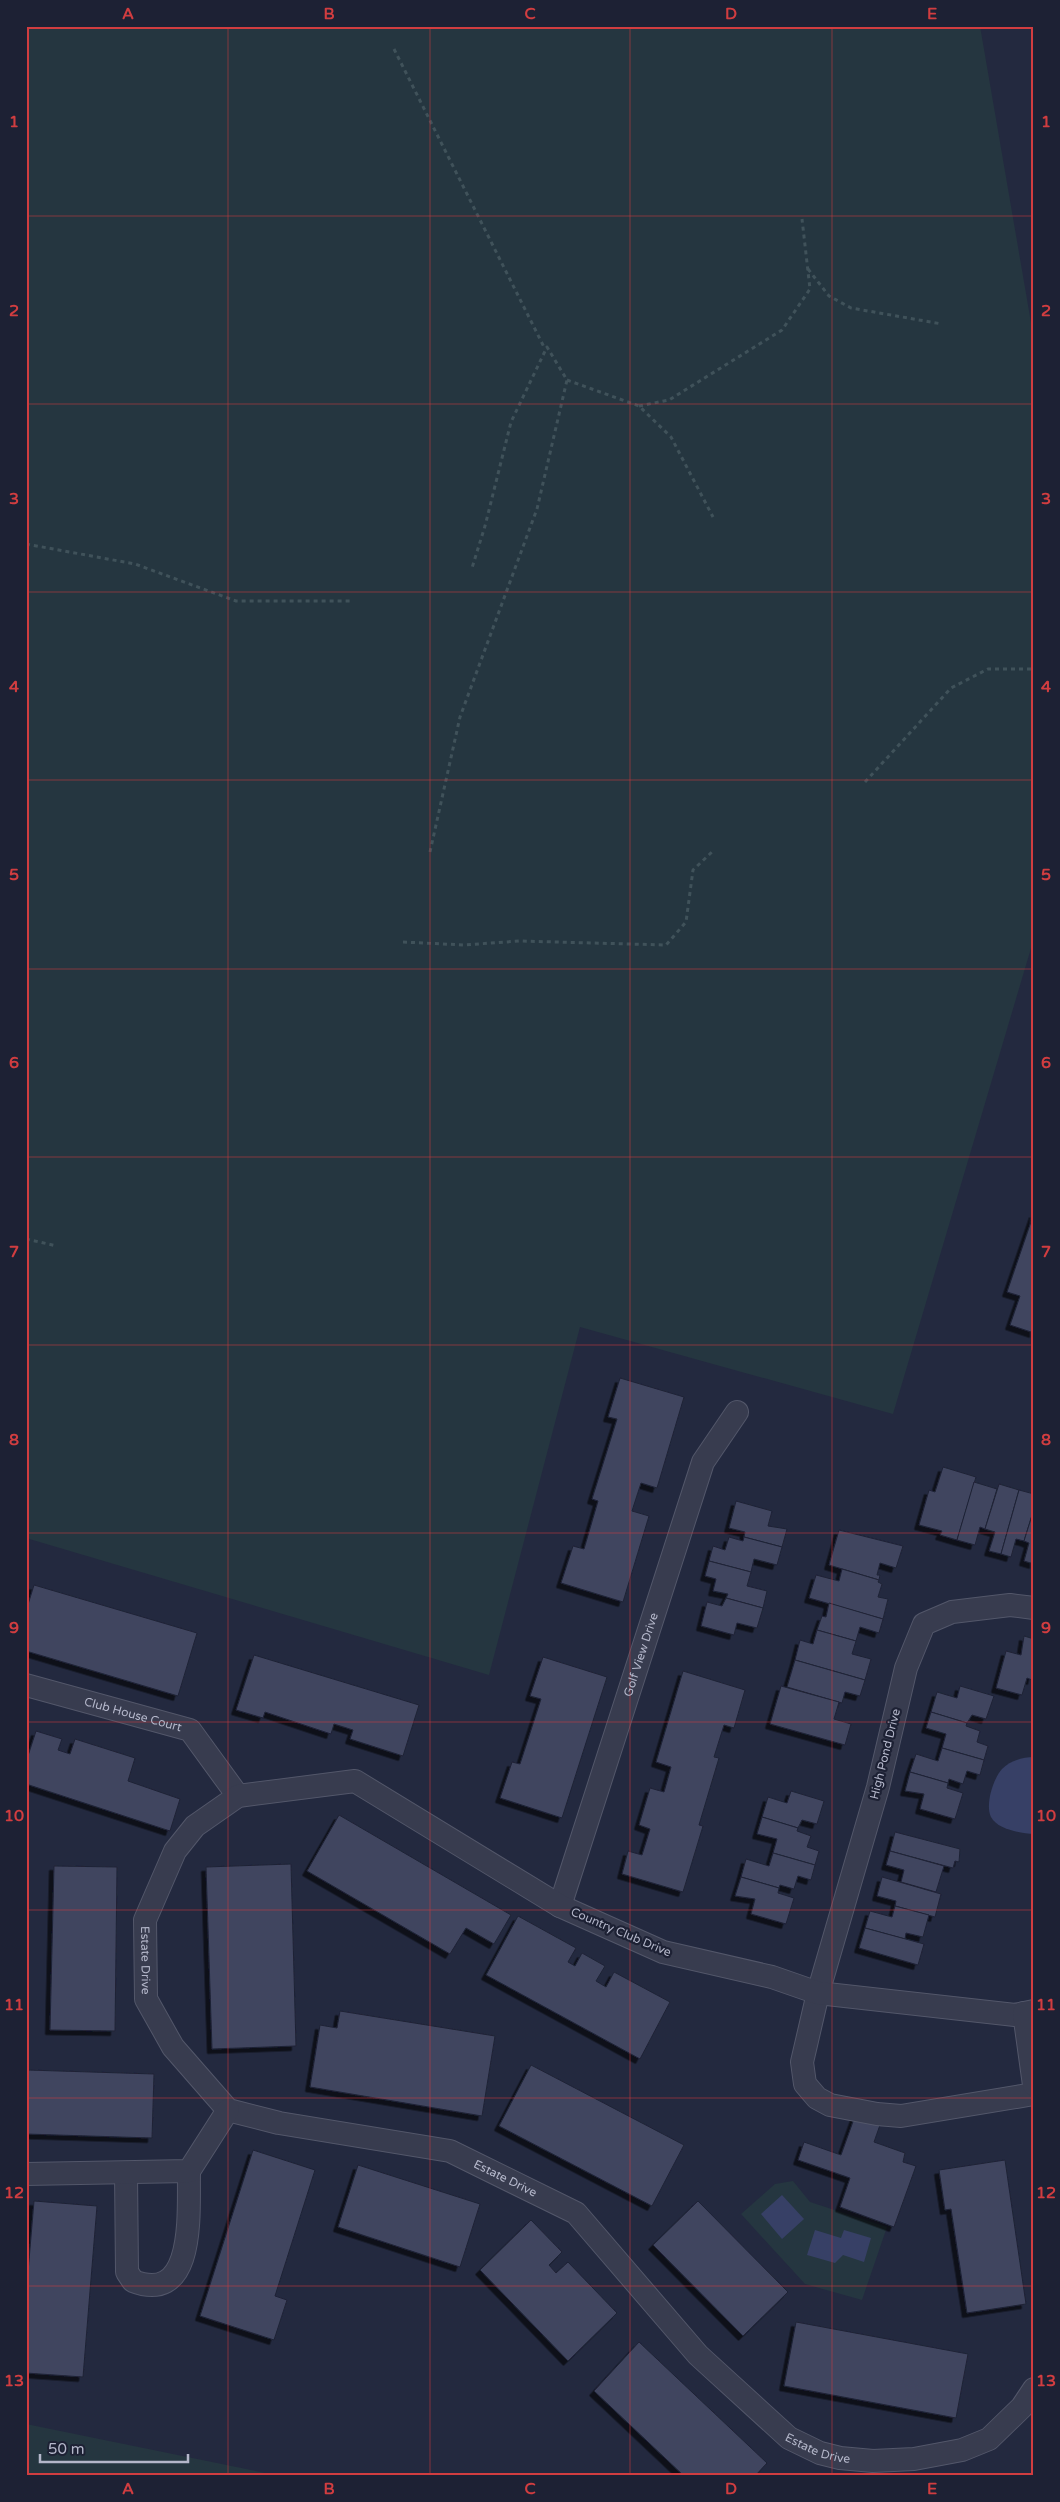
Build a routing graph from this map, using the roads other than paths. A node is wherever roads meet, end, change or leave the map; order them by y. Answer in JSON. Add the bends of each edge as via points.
{"nodes":[{"id":1,"x":737,"y":1412,"type":"dead end"},
{"id":2,"x":1034,"y":1608,"type":"edge"},
{"id":3,"x":26,"y":1686,"type":"edge"},
{"id":4,"x":238,"y":1796,"type":"junction"},
{"id":5,"x":560,"y":1906,"type":"junction"},
{"id":6,"x":818,"y":1993,"type":"junction"},
{"id":7,"x":1029,"y":2012,"type":"edge"},
{"id":8,"x":1034,"y":2085,"type":"edge"},
{"id":9,"x":1034,"y":2094,"type":"edge"},
{"id":10,"x":228,"y":2110,"type":"junction"},
{"id":11,"x":189,"y":2171,"type":"junction"},
{"id":12,"x":126,"y":2173,"type":"junction"},
{"id":13,"x":26,"y":2174,"type":"edge"},
{"id":14,"x":1034,"y":2389,"type":"edge"}],
"edges":[{"from":1,"to":5,"type":"street","name":"Golf View Drive","via":[[703,1462]]},
{"from":2,"to":6,"type":"street","name":"High Pond Drive","via":[[1010,1605],[952,1612],[924,1624],[906,1668],[878,1787]]},
{"from":3,"to":4,"type":"street","name":"Club House Court","via":[[190,1730]]},
{"from":4,"to":5,"type":"street","name":"Country Club Drive","via":[[355,1781]]},
{"from":4,"to":10,"type":"street","name":"Estate Drive","via":[[195,1826],[175,1852],[145,1920],[146,1999],[173,2047]]},
{"from":5,"to":6,"type":"street","name":"Country Club Drive","via":[[663,1952],[772,1977]]},
{"from":6,"to":7,"type":"street","name":"Country Club Drive","via":[[1015,2015]]},
{"from":6,"to":9,"type":"street","via":[[802,2062],[805,2084],[817,2098],[830,2105],[902,2116]]},
{"from":7,"to":8,"type":"street"},
{"from":10,"to":11,"type":"street"},
{"from":10,"to":14,"type":"street","name":"Estate Drive","via":[[279,2123],[450,2152],[576,2213],[698,2355],[789,2438],[820,2454],[873,2461],[914,2459],[962,2450],[989,2439],[1022,2407]]},
{"from":11,"to":12,"type":"street"},
{"from":11,"to":12,"type":"street","via":[[182,2259],[170,2281],[154,2286],[133,2281],[127,2272]]},
{"from":12,"to":13,"type":"street"}]}
